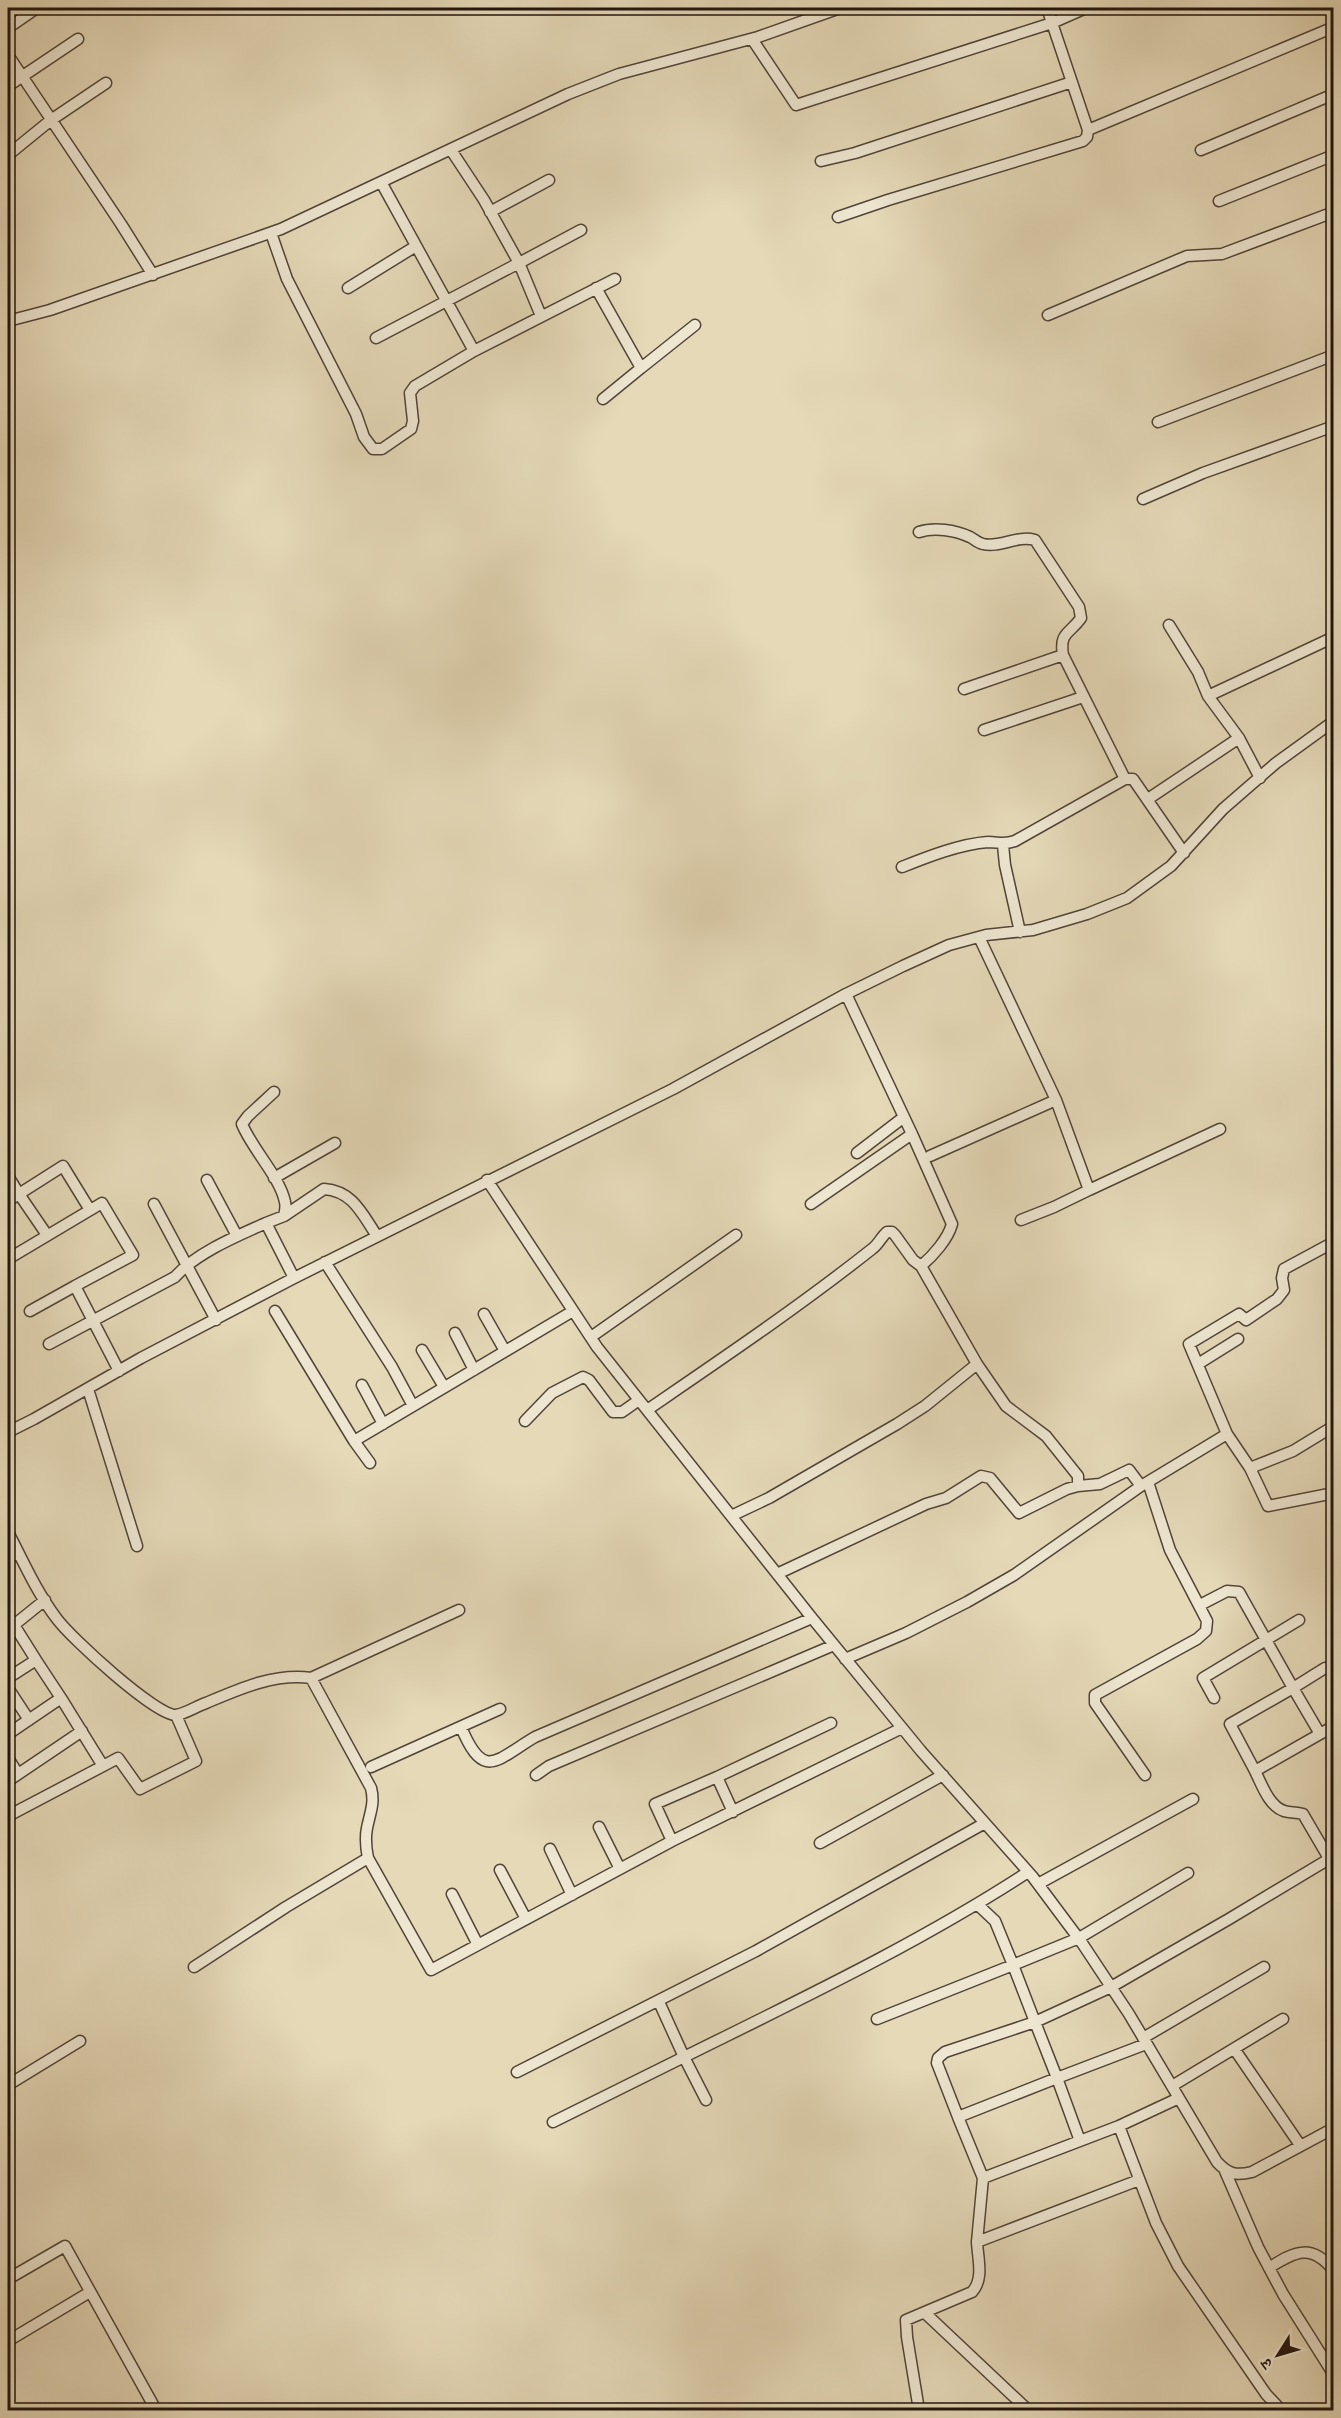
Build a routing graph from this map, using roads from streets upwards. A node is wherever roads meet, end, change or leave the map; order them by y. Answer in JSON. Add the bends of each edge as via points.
{"nodes":[{"id":1,"x":37,"y":8,"type":"edge"},
{"id":2,"x":840,"y":8,"type":"edge"},
{"id":3,"x":1047,"y":8,"type":"edge"},
{"id":4,"x":1086,"y":8,"type":"edge"},
{"id":5,"x":1052,"y":23,"type":"junction"},
{"id":6,"x":1334,"y":27,"type":"edge"},
{"id":7,"x":8,"y":28,"type":"edge"},
{"id":8,"x":78,"y":39,"type":"dead end"},
{"id":9,"x":752,"y":39,"type":"junction"},
{"id":10,"x":8,"y":55,"type":"edge"},
{"id":11,"x":22,"y":76,"type":"junction"},
{"id":12,"x":1072,"y":82,"type":"junction"},
{"id":13,"x":106,"y":83,"type":"dead end"},
{"id":14,"x":8,"y":86,"type":"edge"},
{"id":15,"x":1334,"y":94,"type":"edge"},
{"id":16,"x":51,"y":120,"type":"junction"},
{"id":17,"x":1088,"y":130,"type":"junction"},
{"id":18,"x":451,"y":150,"type":"junction"},
{"id":19,"x":1201,"y":150,"type":"dead end"},
{"id":20,"x":8,"y":155,"type":"edge"},
{"id":21,"x":1334,"y":155,"type":"edge"},
{"id":22,"x":821,"y":161,"type":"dead end"},
{"id":23,"x":549,"y":180,"type":"dead end"},
{"id":24,"x":381,"y":182,"type":"junction"},
{"id":25,"x":1219,"y":201,"type":"dead end"},
{"id":26,"x":490,"y":212,"type":"junction"},
{"id":27,"x":1334,"y":212,"type":"edge"},
{"id":28,"x":838,"y":217,"type":"dead end"},
{"id":29,"x":581,"y":230,"type":"dead end"},
{"id":30,"x":272,"y":233,"type":"junction"},
{"id":31,"x":416,"y":246,"type":"junction"},
{"id":32,"x":519,"y":263,"type":"junction"},
{"id":33,"x":153,"y":275,"type":"junction"},
{"id":34,"x":615,"y":279,"type":"dead end"},
{"id":35,"x":348,"y":288,"type":"dead end"},
{"id":36,"x":596,"y":288,"type":"junction"},
{"id":37,"x":446,"y":301,"type":"junction"},
{"id":38,"x":1048,"y":315,"type":"dead end"},
{"id":39,"x":541,"y":316,"type":"junction"},
{"id":40,"x":8,"y":321,"type":"edge"},
{"id":41,"x":694,"y":326,"type":"dead end"},
{"id":42,"x":376,"y":338,"type":"dead end"},
{"id":43,"x":474,"y":351,"type":"junction"},
{"id":44,"x":1334,"y":355,"type":"edge"},
{"id":45,"x":640,"y":368,"type":"junction"},
{"id":46,"x":603,"y":399,"type":"dead end"},
{"id":47,"x":1158,"y":422,"type":"dead end"},
{"id":48,"x":1334,"y":426,"type":"edge"},
{"id":49,"x":1143,"y":500,"type":"dead end"},
{"id":50,"x":919,"y":532,"type":"dead end"},
{"id":51,"x":1169,"y":625,"type":"dead end"},
{"id":52,"x":1334,"y":638,"type":"edge"},
{"id":53,"x":1063,"y":655,"type":"junction"},
{"id":54,"x":964,"y":689,"type":"dead end"},
{"id":55,"x":1208,"y":696,"type":"junction"},
{"id":56,"x":1083,"y":697,"type":"junction"},
{"id":57,"x":1334,"y":720,"type":"edge"},
{"id":58,"x":984,"y":730,"type":"dead end"},
{"id":59,"x":1239,"y":738,"type":"junction"},
{"id":60,"x":1260,"y":778,"type":"junction"},
{"id":61,"x":1125,"y":779,"type":"junction"},
{"id":62,"x":1148,"y":799,"type":"junction"},
{"id":63,"x":1003,"y":845,"type":"junction"},
{"id":64,"x":1184,"y":853,"type":"junction"},
{"id":65,"x":902,"y":867,"type":"dead end"},
{"id":66,"x":1020,"y":932,"type":"junction"},
{"id":67,"x":979,"y":937,"type":"junction"},
{"id":68,"x":846,"y":994,"type":"junction"},
{"id":69,"x":274,"y":1092,"type":"dead end"},
{"id":70,"x":1056,"y":1100,"type":"junction"},
{"id":71,"x":904,"y":1117,"type":"junction"},
{"id":72,"x":1220,"y":1129,"type":"dead end"},
{"id":73,"x":912,"y":1134,"type":"junction"},
{"id":74,"x":335,"y":1143,"type":"dead end"},
{"id":75,"x":857,"y":1153,"type":"dead end"},
{"id":76,"x":930,"y":1156,"type":"dead end"},
{"id":77,"x":8,"y":1176,"type":"edge"},
{"id":78,"x":274,"y":1178,"type":"junction"},
{"id":79,"x":207,"y":1180,"type":"dead end"},
{"id":80,"x":487,"y":1180,"type":"junction"},
{"id":81,"x":1089,"y":1190,"type":"junction"},
{"id":82,"x":19,"y":1194,"type":"junction"},
{"id":83,"x":8,"y":1201,"type":"edge"},
{"id":84,"x":154,"y":1204,"type":"dead end"},
{"id":85,"x":811,"y":1204,"type":"dead end"},
{"id":86,"x":90,"y":1210,"type":"junction"},
{"id":87,"x":284,"y":1216,"type":"junction"},
{"id":88,"x":1021,"y":1220,"type":"dead end"},
{"id":89,"x":266,"y":1223,"type":"junction"},
{"id":90,"x":47,"y":1235,"type":"junction"},
{"id":91,"x":736,"y":1235,"type":"dead end"},
{"id":92,"x":237,"y":1236,"type":"junction"},
{"id":93,"x":377,"y":1236,"type":"junction"},
{"id":94,"x":1334,"y":1242,"type":"edge"},
{"id":95,"x":8,"y":1259,"type":"edge"},
{"id":96,"x":325,"y":1262,"type":"junction"},
{"id":97,"x":185,"y":1265,"type":"junction"},
{"id":98,"x":921,"y":1266,"type":"junction"},
{"id":99,"x":294,"y":1278,"type":"junction"},
{"id":100,"x":75,"y":1286,"type":"junction"},
{"id":101,"x":30,"y":1311,"type":"dead end"},
{"id":102,"x":275,"y":1311,"type":"dead end"},
{"id":103,"x":573,"y":1311,"type":"junction"},
{"id":104,"x":484,"y":1314,"type":"dead end"},
{"id":105,"x":94,"y":1320,"type":"junction"},
{"id":106,"x":216,"y":1320,"type":"junction"},
{"id":107,"x":454,"y":1333,"type":"dead end"},
{"id":108,"x":591,"y":1337,"type":"junction"},
{"id":109,"x":1238,"y":1339,"type":"dead end"},
{"id":110,"x":50,"y":1344,"type":"dead end"},
{"id":111,"x":423,"y":1350,"type":"dead end"},
{"id":112,"x":505,"y":1351,"type":"junction"},
{"id":113,"x":977,"y":1364,"type":"junction"},
{"id":114,"x":1198,"y":1364,"type":"junction"},
{"id":115,"x":474,"y":1370,"type":"junction"},
{"id":116,"x":119,"y":1371,"type":"junction"},
{"id":117,"x":362,"y":1385,"type":"dead end"},
{"id":118,"x":444,"y":1387,"type":"junction"},
{"id":119,"x":88,"y":1389,"type":"junction"},
{"id":120,"x":639,"y":1400,"type":"junction"},
{"id":121,"x":414,"y":1406,"type":"junction"},
{"id":122,"x":647,"y":1410,"type":"junction"},
{"id":123,"x":525,"y":1421,"type":"dead end"},
{"id":124,"x":383,"y":1424,"type":"junction"},
{"id":125,"x":1334,"y":1426,"type":"edge"},
{"id":126,"x":8,"y":1432,"type":"edge"},
{"id":127,"x":1227,"y":1434,"type":"junction"},
{"id":128,"x":354,"y":1441,"type":"junction"},
{"id":129,"x":370,"y":1463,"type":"dead end"},
{"id":130,"x":1250,"y":1468,"type":"junction"},
{"id":131,"x":1144,"y":1484,"type":"junction"},
{"id":132,"x":1078,"y":1486,"type":"junction"},
{"id":133,"x":1334,"y":1493,"type":"edge"},
{"id":134,"x":731,"y":1516,"type":"junction"},
{"id":135,"x":8,"y":1532,"type":"edge"},
{"id":136,"x":137,"y":1546,"type":"dead end"},
{"id":137,"x":18,"y":1552,"type":"junction"},
{"id":138,"x":8,"y":1559,"type":"edge"},
{"id":139,"x":777,"y":1574,"type":"junction"},
{"id":140,"x":45,"y":1600,"type":"junction"},
{"id":141,"x":1200,"y":1605,"type":"junction"},
{"id":142,"x":459,"y":1610,"type":"dead end"},
{"id":143,"x":812,"y":1618,"type":"junction"},
{"id":144,"x":1299,"y":1620,"type":"dead end"},
{"id":145,"x":11,"y":1627,"type":"edge"},
{"id":146,"x":1267,"y":1640,"type":"junction"},
{"id":147,"x":834,"y":1645,"type":"junction"},
{"id":148,"x":845,"y":1659,"type":"junction"},
{"id":149,"x":36,"y":1660,"type":"junction"},
{"id":150,"x":1325,"y":1668,"type":"dead end"},
{"id":151,"x":8,"y":1678,"type":"edge"},
{"id":152,"x":310,"y":1678,"type":"junction"},
{"id":153,"x":8,"y":1688,"type":"edge"},
{"id":154,"x":1293,"y":1688,"type":"junction"},
{"id":155,"x":61,"y":1698,"type":"junction"},
{"id":156,"x":1214,"y":1698,"type":"dead end"},
{"id":157,"x":500,"y":1709,"type":"dead end"},
{"id":158,"x":176,"y":1715,"type":"junction"},
{"id":159,"x":29,"y":1720,"type":"junction"},
{"id":160,"x":831,"y":1724,"type":"dead end"},
{"id":161,"x":461,"y":1726,"type":"junction"},
{"id":162,"x":1334,"y":1726,"type":"edge"},
{"id":163,"x":902,"y":1728,"type":"junction"},
{"id":164,"x":82,"y":1731,"type":"junction"},
{"id":165,"x":8,"y":1734,"type":"edge"},
{"id":166,"x":1320,"y":1734,"type":"junction"},
{"id":167,"x":8,"y":1758,"type":"edge"},
{"id":168,"x":103,"y":1766,"type":"junction"},
{"id":169,"x":371,"y":1767,"type":"dead end"},
{"id":170,"x":1255,"y":1772,"type":"junction"},
{"id":171,"x":18,"y":1774,"type":"junction"},
{"id":172,"x":1145,"y":1774,"type":"dead end"},
{"id":173,"x":536,"y":1775,"type":"dead end"},
{"id":174,"x":943,"y":1776,"type":"junction"},
{"id":175,"x":717,"y":1777,"type":"junction"},
{"id":176,"x":8,"y":1781,"type":"edge"},
{"id":177,"x":1193,"y":1799,"type":"dead end"},
{"id":178,"x":733,"y":1812,"type":"junction"},
{"id":179,"x":8,"y":1816,"type":"edge"},
{"id":180,"x":985,"y":1823,"type":"junction"},
{"id":181,"x":599,"y":1827,"type":"dead end"},
{"id":182,"x":672,"y":1840,"type":"junction"},
{"id":183,"x":820,"y":1843,"type":"dead end"},
{"id":184,"x":550,"y":1849,"type":"dead end"},
{"id":185,"x":368,"y":1858,"type":"junction"},
{"id":186,"x":1332,"y":1861,"type":"edge"},
{"id":187,"x":620,"y":1869,"type":"junction"},
{"id":188,"x":500,"y":1870,"type":"dead end"},
{"id":189,"x":1028,"y":1872,"type":"junction"},
{"id":190,"x":1188,"y":1873,"type":"dead end"},
{"id":191,"x":1038,"y":1884,"type":"junction"},
{"id":192,"x":452,"y":1894,"type":"dead end"},
{"id":193,"x":572,"y":1894,"type":"junction"},
{"id":194,"x":977,"y":1904,"type":"junction"},
{"id":195,"x":526,"y":1919,"type":"junction"},
{"id":196,"x":1334,"y":1933,"type":"edge"},
{"id":197,"x":1079,"y":1938,"type":"junction"},
{"id":198,"x":1334,"y":1941,"type":"edge"},
{"id":199,"x":478,"y":1945,"type":"junction"},
{"id":200,"x":1013,"y":1965,"type":"junction"},
{"id":201,"x":1264,"y":1966,"type":"dead end"},
{"id":202,"x":194,"y":1967,"type":"dead end"},
{"id":203,"x":1111,"y":1987,"type":"junction"},
{"id":204,"x":659,"y":2002,"type":"junction"},
{"id":205,"x":877,"y":2019,"type":"dead end"},
{"id":206,"x":1283,"y":2019,"type":"dead end"},
{"id":207,"x":1035,"y":2022,"type":"junction"},
{"id":208,"x":80,"y":2041,"type":"dead end"},
{"id":209,"x":1145,"y":2041,"type":"junction"},
{"id":210,"x":1235,"y":2050,"type":"junction"},
{"id":211,"x":684,"y":2057,"type":"junction"},
{"id":212,"x":517,"y":2072,"type":"dead end"},
{"id":213,"x":1057,"y":2078,"type":"junction"},
{"id":214,"x":8,"y":2085,"type":"edge"},
{"id":215,"x":1172,"y":2086,"type":"junction"},
{"id":216,"x":1179,"y":2098,"type":"junction"},
{"id":217,"x":706,"y":2100,"type":"dead end"},
{"id":218,"x":958,"y":2117,"type":"junction"},
{"id":219,"x":553,"y":2122,"type":"dead end"},
{"id":220,"x":1119,"y":2126,"type":"junction"},
{"id":221,"x":1334,"y":2128,"type":"edge"},
{"id":222,"x":1080,"y":2141,"type":"junction"},
{"id":223,"x":1300,"y":2145,"type":"junction"},
{"id":224,"x":1225,"y":2171,"type":"junction"},
{"id":225,"x":983,"y":2178,"type":"junction"},
{"id":226,"x":1139,"y":2180,"type":"junction"},
{"id":227,"x":977,"y":2242,"type":"junction"},
{"id":228,"x":1269,"y":2268,"type":"junction"},
{"id":229,"x":1334,"y":2271,"type":"edge"},
{"id":230,"x":8,"y":2279,"type":"edge"},
{"id":231,"x":90,"y":2292,"type":"junction"},
{"id":232,"x":925,"y":2313,"type":"junction"},
{"id":233,"x":8,"y":2340,"type":"edge"},
{"id":234,"x":1334,"y":2375,"type":"edge"},
{"id":235,"x":156,"y":2410,"type":"edge"},
{"id":236,"x":919,"y":2410,"type":"edge"},
{"id":237,"x":1028,"y":2410,"type":"edge"},
{"id":238,"x":1281,"y":2410,"type":"edge"}],
"edges":[{"from":1,"to":7,"type":"street"},
{"from":2,"to":9,"type":"street"},
{"from":3,"to":5,"type":"street"},
{"from":4,"to":5,"type":"street"},
{"from":5,"to":9,"type":"street","via":[[795,105]]},
{"from":5,"to":12,"type":"street"},
{"from":6,"to":17,"type":"street"},
{"from":8,"to":11,"type":"street"},
{"from":9,"to":18,"type":"street","via":[[619,74]]},
{"from":10,"to":11,"type":"street"},
{"from":11,"to":14,"type":"street"},
{"from":11,"to":16,"type":"street"},
{"from":12,"to":17,"type":"street"},
{"from":12,"to":22,"type":"street"},
{"from":13,"to":16,"type":"street"},
{"from":15,"to":19,"type":"street"},
{"from":16,"to":20,"type":"street"},
{"from":16,"to":33,"type":"street"},
{"from":17,"to":28,"type":"street","via":[[1087,136],[1075,145]]},
{"from":18,"to":24,"type":"street"},
{"from":18,"to":26,"type":"street"},
{"from":21,"to":25,"type":"street"},
{"from":23,"to":26,"type":"street"},
{"from":24,"to":30,"type":"street"},
{"from":24,"to":31,"type":"street"},
{"from":26,"to":32,"type":"street"},
{"from":27,"to":38,"type":"street","via":[[1222,254],[1187,256]]},
{"from":29,"to":32,"type":"street"},
{"from":30,"to":33,"type":"street"},
{"from":30,"to":43,"type":"street","via":[[288,279],[372,448],[382,449],[411,429],[410,393],[415,386]]},
{"from":31,"to":35,"type":"street"},
{"from":31,"to":37,"type":"street"},
{"from":32,"to":37,"type":"street"},
{"from":32,"to":39,"type":"street"},
{"from":33,"to":40,"type":"street"},
{"from":34,"to":36,"type":"street"},
{"from":36,"to":39,"type":"street"},
{"from":36,"to":45,"type":"street"},
{"from":37,"to":42,"type":"street"},
{"from":37,"to":43,"type":"street"},
{"from":39,"to":43,"type":"street"},
{"from":41,"to":45,"type":"street"},
{"from":44,"to":47,"type":"street"},
{"from":45,"to":46,"type":"street"},
{"from":48,"to":49,"type":"street","via":[[1203,473]]},
{"from":50,"to":53,"type":"street","via":[[930,528],[944,530],[969,536],[982,544],[1026,537],[1035,540],[1079,607],[1081,618],[1060,643]]},
{"from":51,"to":55,"type":"street"},
{"from":52,"to":55,"type":"street"},
{"from":53,"to":54,"type":"street"},
{"from":53,"to":56,"type":"street"},
{"from":55,"to":59,"type":"street"},
{"from":56,"to":58,"type":"street"},
{"from":56,"to":61,"type":"street"},
{"from":57,"to":60,"type":"street"},
{"from":59,"to":60,"type":"street"},
{"from":59,"to":62,"type":"street"},
{"from":60,"to":64,"type":"street","via":[[1223,810]]},
{"from":61,"to":62,"type":"street","via":[[1133,778]]},
{"from":61,"to":63,"type":"street","via":[[1064,816]]},
{"from":62,"to":64,"type":"street"},
{"from":63,"to":65,"type":"street","via":[[988,842]]},
{"from":63,"to":66,"type":"street"},
{"from":64,"to":66,"type":"street","via":[[1157,879],[1127,898],[1087,914]]},
{"from":66,"to":67,"type":"street"},
{"from":67,"to":68,"type":"street","via":[[949,945]]},
{"from":67,"to":70,"type":"street"},
{"from":68,"to":71,"type":"street"},
{"from":68,"to":80,"type":"street","via":[[673,1089]]},
{"from":69,"to":78,"type":"street","via":[[242,1124]]},
{"from":70,"to":76,"type":"street"},
{"from":70,"to":81,"type":"street"},
{"from":71,"to":73,"type":"street"},
{"from":71,"to":75,"type":"street"},
{"from":72,"to":81,"type":"street"},
{"from":73,"to":85,"type":"street"},
{"from":73,"to":98,"type":"street","via":[[952,1224],[938,1249]]},
{"from":74,"to":78,"type":"street"},
{"from":77,"to":82,"type":"street"},
{"from":78,"to":87,"type":"street","via":[[285,1202]]},
{"from":79,"to":92,"type":"street"},
{"from":80,"to":93,"type":"street"},
{"from":80,"to":103,"type":"street"},
{"from":81,"to":88,"type":"street"},
{"from":82,"to":83,"type":"street"},
{"from":82,"to":86,"type":"street","via":[[63,1166]]},
{"from":82,"to":90,"type":"street"},
{"from":84,"to":97,"type":"street"},
{"from":86,"to":90,"type":"street"},
{"from":86,"to":100,"type":"street","via":[[102,1203],[133,1256]]},
{"from":87,"to":89,"type":"street"},
{"from":87,"to":93,"type":"street","via":[[324,1189],[333,1190],[352,1199]]},
{"from":89,"to":92,"type":"street"},
{"from":89,"to":99,"type":"street"},
{"from":90,"to":95,"type":"street"},
{"from":91,"to":108,"type":"street"},
{"from":92,"to":97,"type":"street"},
{"from":93,"to":96,"type":"street"},
{"from":94,"to":114,"type":"street","via":[[1284,1269],[1284,1290],[1278,1299],[1246,1320],[1239,1314],[1189,1344]]},
{"from":96,"to":99,"type":"street"},
{"from":96,"to":121,"type":"street"},
{"from":97,"to":105,"type":"street","via":[[175,1277]]},
{"from":97,"to":106,"type":"street"},
{"from":98,"to":113,"type":"street"},
{"from":98,"to":122,"type":"street","via":[[892,1232],[887,1232],[854,1263]]},
{"from":99,"to":106,"type":"street"},
{"from":100,"to":101,"type":"street"},
{"from":100,"to":105,"type":"street"},
{"from":102,"to":128,"type":"street"},
{"from":103,"to":108,"type":"street"},
{"from":103,"to":112,"type":"street"},
{"from":104,"to":112,"type":"street"},
{"from":105,"to":110,"type":"street"},
{"from":105,"to":116,"type":"street"},
{"from":106,"to":116,"type":"street"},
{"from":107,"to":115,"type":"street"},
{"from":108,"to":120,"type":"street"},
{"from":109,"to":114,"type":"street"},
{"from":111,"to":118,"type":"street"},
{"from":112,"to":115,"type":"street"},
{"from":113,"to":132,"type":"street","via":[[1006,1407],[1046,1436],[1078,1476]]},
{"from":113,"to":134,"type":"street","via":[[897,1424]]},
{"from":114,"to":127,"type":"street"},
{"from":115,"to":118,"type":"street"},
{"from":116,"to":119,"type":"street"},
{"from":117,"to":124,"type":"street"},
{"from":118,"to":121,"type":"street"},
{"from":119,"to":126,"type":"street"},
{"from":119,"to":136,"type":"street"},
{"from":120,"to":122,"type":"street"},
{"from":120,"to":123,"type":"street","via":[[622,1412],[613,1412],[583,1377],[552,1393]]},
{"from":121,"to":124,"type":"street"},
{"from":122,"to":134,"type":"street"},
{"from":124,"to":128,"type":"street"},
{"from":125,"to":130,"type":"street","via":[[1293,1451]]},
{"from":127,"to":130,"type":"street"},
{"from":127,"to":131,"type":"street"},
{"from":128,"to":129,"type":"street"},
{"from":130,"to":133,"type":"street","via":[[1268,1506]]},
{"from":131,"to":132,"type":"street","via":[[1129,1470],[1100,1484]]},
{"from":131,"to":141,"type":"street","via":[[1170,1550]]},
{"from":131,"to":148,"type":"street","via":[[1014,1575],[968,1602]]},
{"from":132,"to":139,"type":"street","via":[[1019,1513],[990,1478],[981,1476],[946,1498]]},
{"from":134,"to":139,"type":"street"},
{"from":135,"to":137,"type":"street"},
{"from":137,"to":138,"type":"street"},
{"from":137,"to":140,"type":"street"},
{"from":139,"to":143,"type":"street"},
{"from":140,"to":145,"type":"street"},
{"from":140,"to":158,"type":"street","via":[[76,1641],[146,1700]]},
{"from":141,"to":146,"type":"street","via":[[1227,1591],[1239,1592]]},
{"from":141,"to":172,"type":"street","via":[[1207,1621],[1201,1636],[1095,1695],[1095,1703]]},
{"from":142,"to":152,"type":"street"},
{"from":143,"to":147,"type":"street"},
{"from":143,"to":161,"type":"street","via":[[535,1737],[498,1761],[482,1761]]},
{"from":144,"to":146,"type":"street"},
{"from":145,"to":149,"type":"street"},
{"from":146,"to":154,"type":"street"},
{"from":146,"to":156,"type":"street","via":[[1203,1678]]},
{"from":147,"to":148,"type":"street"},
{"from":147,"to":173,"type":"street","via":[[549,1766]]},
{"from":148,"to":163,"type":"street"},
{"from":149,"to":151,"type":"street"},
{"from":149,"to":155,"type":"street"},
{"from":150,"to":154,"type":"street"},
{"from":152,"to":158,"type":"street","via":[[274,1679]]},
{"from":152,"to":185,"type":"street","via":[[375,1800],[367,1830]]},
{"from":153,"to":159,"type":"street"},
{"from":154,"to":166,"type":"street"},
{"from":154,"to":170,"type":"street","via":[[1230,1724]]},
{"from":155,"to":159,"type":"street"},
{"from":155,"to":164,"type":"street"},
{"from":157,"to":161,"type":"street"},
{"from":158,"to":168,"type":"street","via":[[196,1761],[140,1789],[118,1758]]},
{"from":159,"to":165,"type":"street"},
{"from":160,"to":175,"type":"street"},
{"from":161,"to":169,"type":"street"},
{"from":162,"to":166,"type":"street"},
{"from":163,"to":174,"type":"street"},
{"from":163,"to":178,"type":"street"},
{"from":164,"to":168,"type":"street"},
{"from":164,"to":171,"type":"street"},
{"from":166,"to":170,"type":"street"},
{"from":167,"to":171,"type":"street"},
{"from":168,"to":179,"type":"street"},
{"from":170,"to":186,"type":"street","via":[[1277,1809],[1303,1814]]},
{"from":171,"to":176,"type":"street"},
{"from":174,"to":180,"type":"street"},
{"from":174,"to":183,"type":"street"},
{"from":175,"to":178,"type":"street"},
{"from":175,"to":182,"type":"street","via":[[655,1804]]},
{"from":177,"to":191,"type":"street"},
{"from":178,"to":182,"type":"street"},
{"from":180,"to":189,"type":"street"},
{"from":180,"to":204,"type":"street"},
{"from":181,"to":187,"type":"street"},
{"from":182,"to":187,"type":"street"},
{"from":184,"to":193,"type":"street"},
{"from":185,"to":199,"type":"street","via":[[431,1970]]},
{"from":185,"to":202,"type":"street"},
{"from":186,"to":203,"type":"street"},
{"from":187,"to":193,"type":"street"},
{"from":188,"to":195,"type":"street"},
{"from":189,"to":191,"type":"street"},
{"from":189,"to":194,"type":"street"},
{"from":190,"to":197,"type":"street"},
{"from":191,"to":197,"type":"street"},
{"from":192,"to":199,"type":"street"},
{"from":193,"to":195,"type":"street"},
{"from":194,"to":200,"type":"street","via":[[995,1921]]},
{"from":194,"to":211,"type":"street"},
{"from":195,"to":199,"type":"street"},
{"from":196,"to":198,"type":"street"},
{"from":197,"to":200,"type":"street"},
{"from":197,"to":203,"type":"street"},
{"from":200,"to":205,"type":"street"},
{"from":200,"to":207,"type":"street"},
{"from":201,"to":209,"type":"street"},
{"from":203,"to":207,"type":"street"},
{"from":203,"to":209,"type":"street"},
{"from":204,"to":211,"type":"street"},
{"from":204,"to":212,"type":"street"},
{"from":206,"to":210,"type":"street"},
{"from":207,"to":213,"type":"street"},
{"from":207,"to":218,"type":"street","via":[[941,2054],[937,2063]]},
{"from":208,"to":214,"type":"street"},
{"from":209,"to":213,"type":"street"},
{"from":209,"to":215,"type":"street"},
{"from":210,"to":215,"type":"street"},
{"from":210,"to":223,"type":"street"},
{"from":211,"to":217,"type":"street"},
{"from":211,"to":219,"type":"street"},
{"from":213,"to":218,"type":"street"},
{"from":213,"to":222,"type":"street"},
{"from":215,"to":216,"type":"street"},
{"from":216,"to":220,"type":"street"},
{"from":216,"to":224,"type":"street"},
{"from":218,"to":225,"type":"street"},
{"from":220,"to":222,"type":"street"},
{"from":220,"to":226,"type":"street"},
{"from":221,"to":223,"type":"street"},
{"from":222,"to":225,"type":"street"},
{"from":223,"to":224,"type":"street","via":[[1252,2172],[1239,2175]]},
{"from":224,"to":228,"type":"street"},
{"from":225,"to":227,"type":"street"},
{"from":226,"to":227,"type":"street"},
{"from":226,"to":238,"type":"street","via":[[1178,2266]]},
{"from":227,"to":232,"type":"street","via":[[978,2285],[972,2292]]},
{"from":228,"to":229,"type":"street","via":[[1297,2252],[1310,2252]]},
{"from":228,"to":234,"type":"street"},
{"from":230,"to":231,"type":"street","via":[[64,2246]]},
{"from":231,"to":233,"type":"street"},
{"from":231,"to":235,"type":"street"},
{"from":232,"to":236,"type":"street","via":[[906,2320]]},
{"from":232,"to":237,"type":"street"}]}
